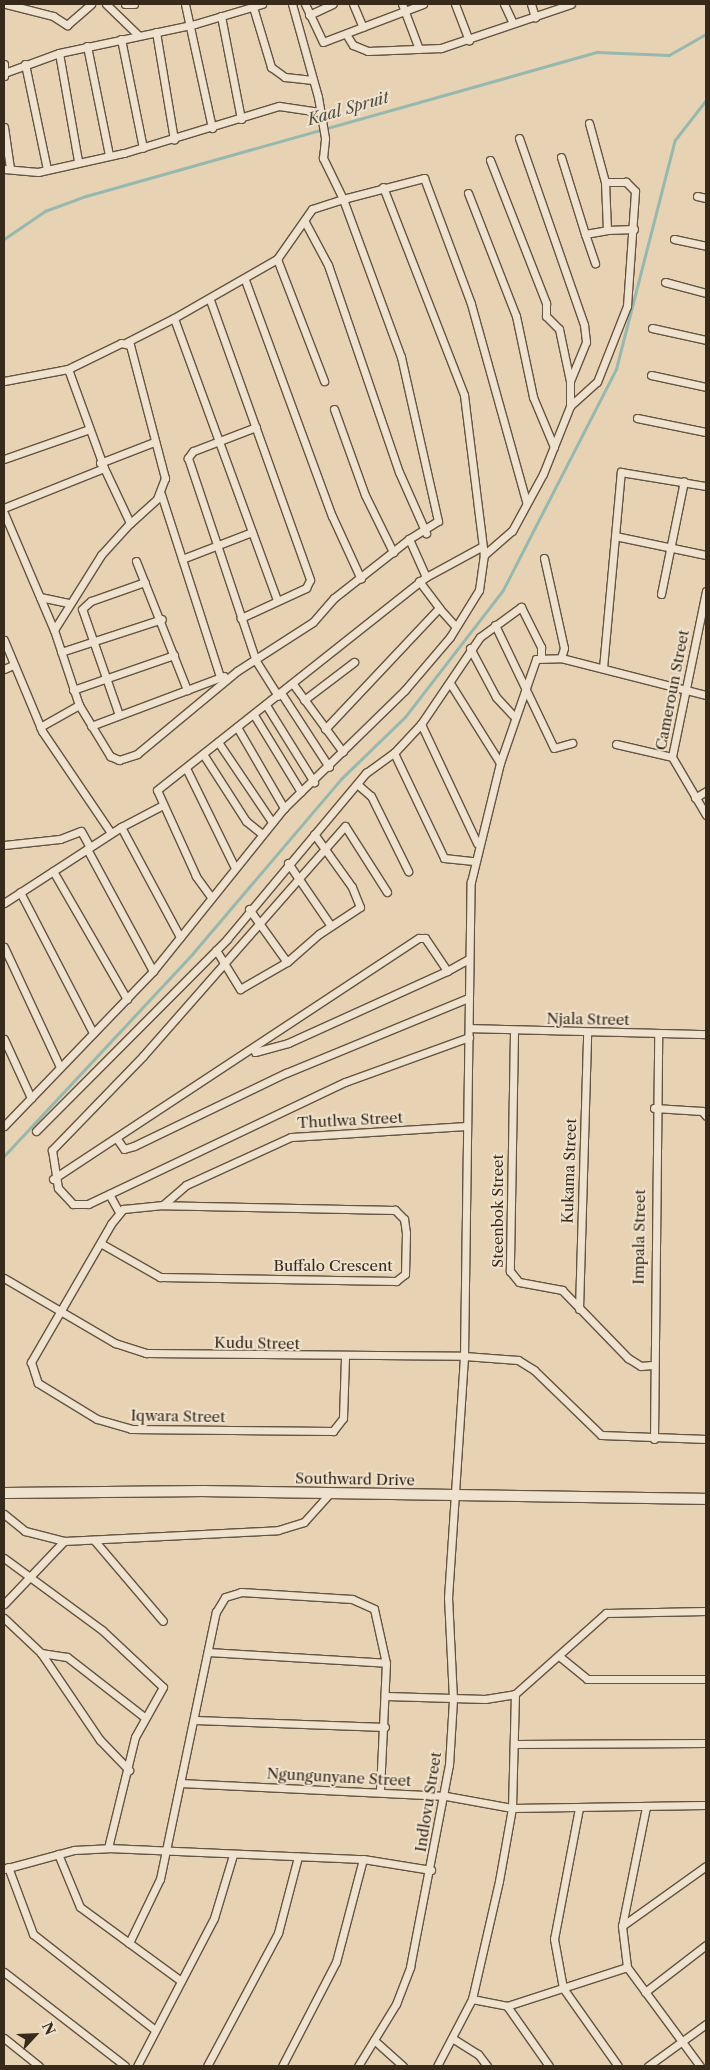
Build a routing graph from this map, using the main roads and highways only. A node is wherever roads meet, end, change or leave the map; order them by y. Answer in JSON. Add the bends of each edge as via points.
{"nodes":[{"id":1,"x":4,"y":1493,"type":"edge"},
{"id":2,"x":706,"y":1498,"type":"edge"}],
"edges":[{"from":1,"to":2,"type":"main road","name":"Southward Drive"}]}
